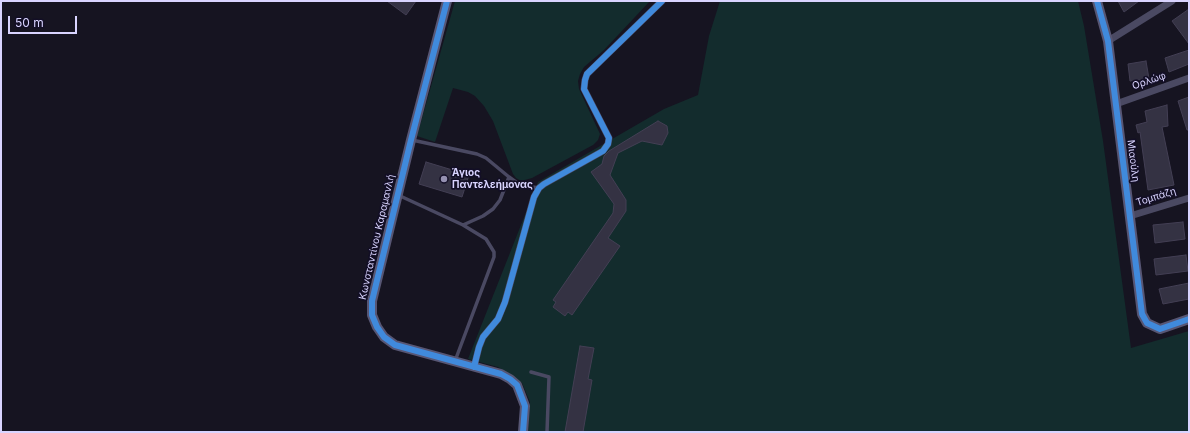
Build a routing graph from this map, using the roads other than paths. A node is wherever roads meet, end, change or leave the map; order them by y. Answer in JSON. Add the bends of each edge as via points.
{"nodes":[{"id":1,"x":447,"y":1,"type":"edge"},
{"id":2,"x":662,"y":1,"type":"edge"},
{"id":3,"x":1097,"y":1,"type":"edge"},
{"id":4,"x":1172,"y":1,"type":"edge"},
{"id":5,"x":1108,"y":41,"type":"junction"},
{"id":6,"x":1189,"y":78,"type":"edge"},
{"id":7,"x":1116,"y":104,"type":"junction"},
{"id":8,"x":410,"y":140,"type":"junction"},
{"id":9,"x":509,"y":177,"type":"junction"},
{"id":10,"x":539,"y":188,"type":"junction"},
{"id":11,"x":397,"y":194,"type":"junction"},
{"id":12,"x":1189,"y":198,"type":"edge"},
{"id":13,"x":1130,"y":216,"type":"junction"},
{"id":14,"x":463,"y":225,"type":"junction"},
{"id":15,"x":1189,"y":319,"type":"edge"},
{"id":16,"x":454,"y":361,"type":"junction"},
{"id":17,"x":474,"y":367,"type":"junction"},
{"id":18,"x":531,"y":372,"type":"dead end"},
{"id":19,"x":523,"y":432,"type":"edge"},
{"id":20,"x":547,"y":432,"type":"edge"}],
"edges":[{"from":1,"to":8,"type":"street","name":"Κωνσταντίνου Καραμανλή"},
{"from":2,"to":10,"type":"street","via":[[587,74],[584,89],[609,138],[608,144],[603,151]]},
{"from":3,"to":5,"type":"street","name":"Μιαούλη"},
{"from":4,"to":5,"type":"street"},
{"from":5,"to":7,"type":"street","name":"Μιαούλη"},
{"from":6,"to":7,"type":"street","name":"Ορλώφ"},
{"from":7,"to":13,"type":"street","name":"Μιαούλη"},
{"from":8,"to":9,"type":"lane","via":[[477,154],[486,158]]},
{"from":8,"to":11,"type":"street","name":"Κωνσταντίνου Καραμανλή"},
{"from":9,"to":10,"type":"lane","via":[[520,184]]},
{"from":9,"to":14,"type":"lane","via":[[500,200],[493,209]]},
{"from":10,"to":17,"type":"street","via":[[534,197],[505,302],[498,319],[483,337]]},
{"from":11,"to":14,"type":"lane"},
{"from":11,"to":16,"type":"street","name":"Κωνσταντίνου Καραμανλή","via":[[372,301],[372,315],[384,337],[395,345]]},
{"from":12,"to":13,"type":"street","name":"Τομπάζη"},
{"from":13,"to":15,"type":"street","name":"Μιαούλη","via":[[1142,314],[1147,323],[1160,329]]},
{"from":14,"to":16,"type":"lane","via":[[486,239],[492,246],[494,257]]},
{"from":16,"to":17,"type":"street","name":"Κωνσταντίνου Καραμανλή"},
{"from":17,"to":19,"type":"street","name":"Κωνσταντίνου Καραμανλή","via":[[501,374],[517,386],[525,406]]},
{"from":18,"to":20,"type":"lane","via":[[549,377]]}]}
